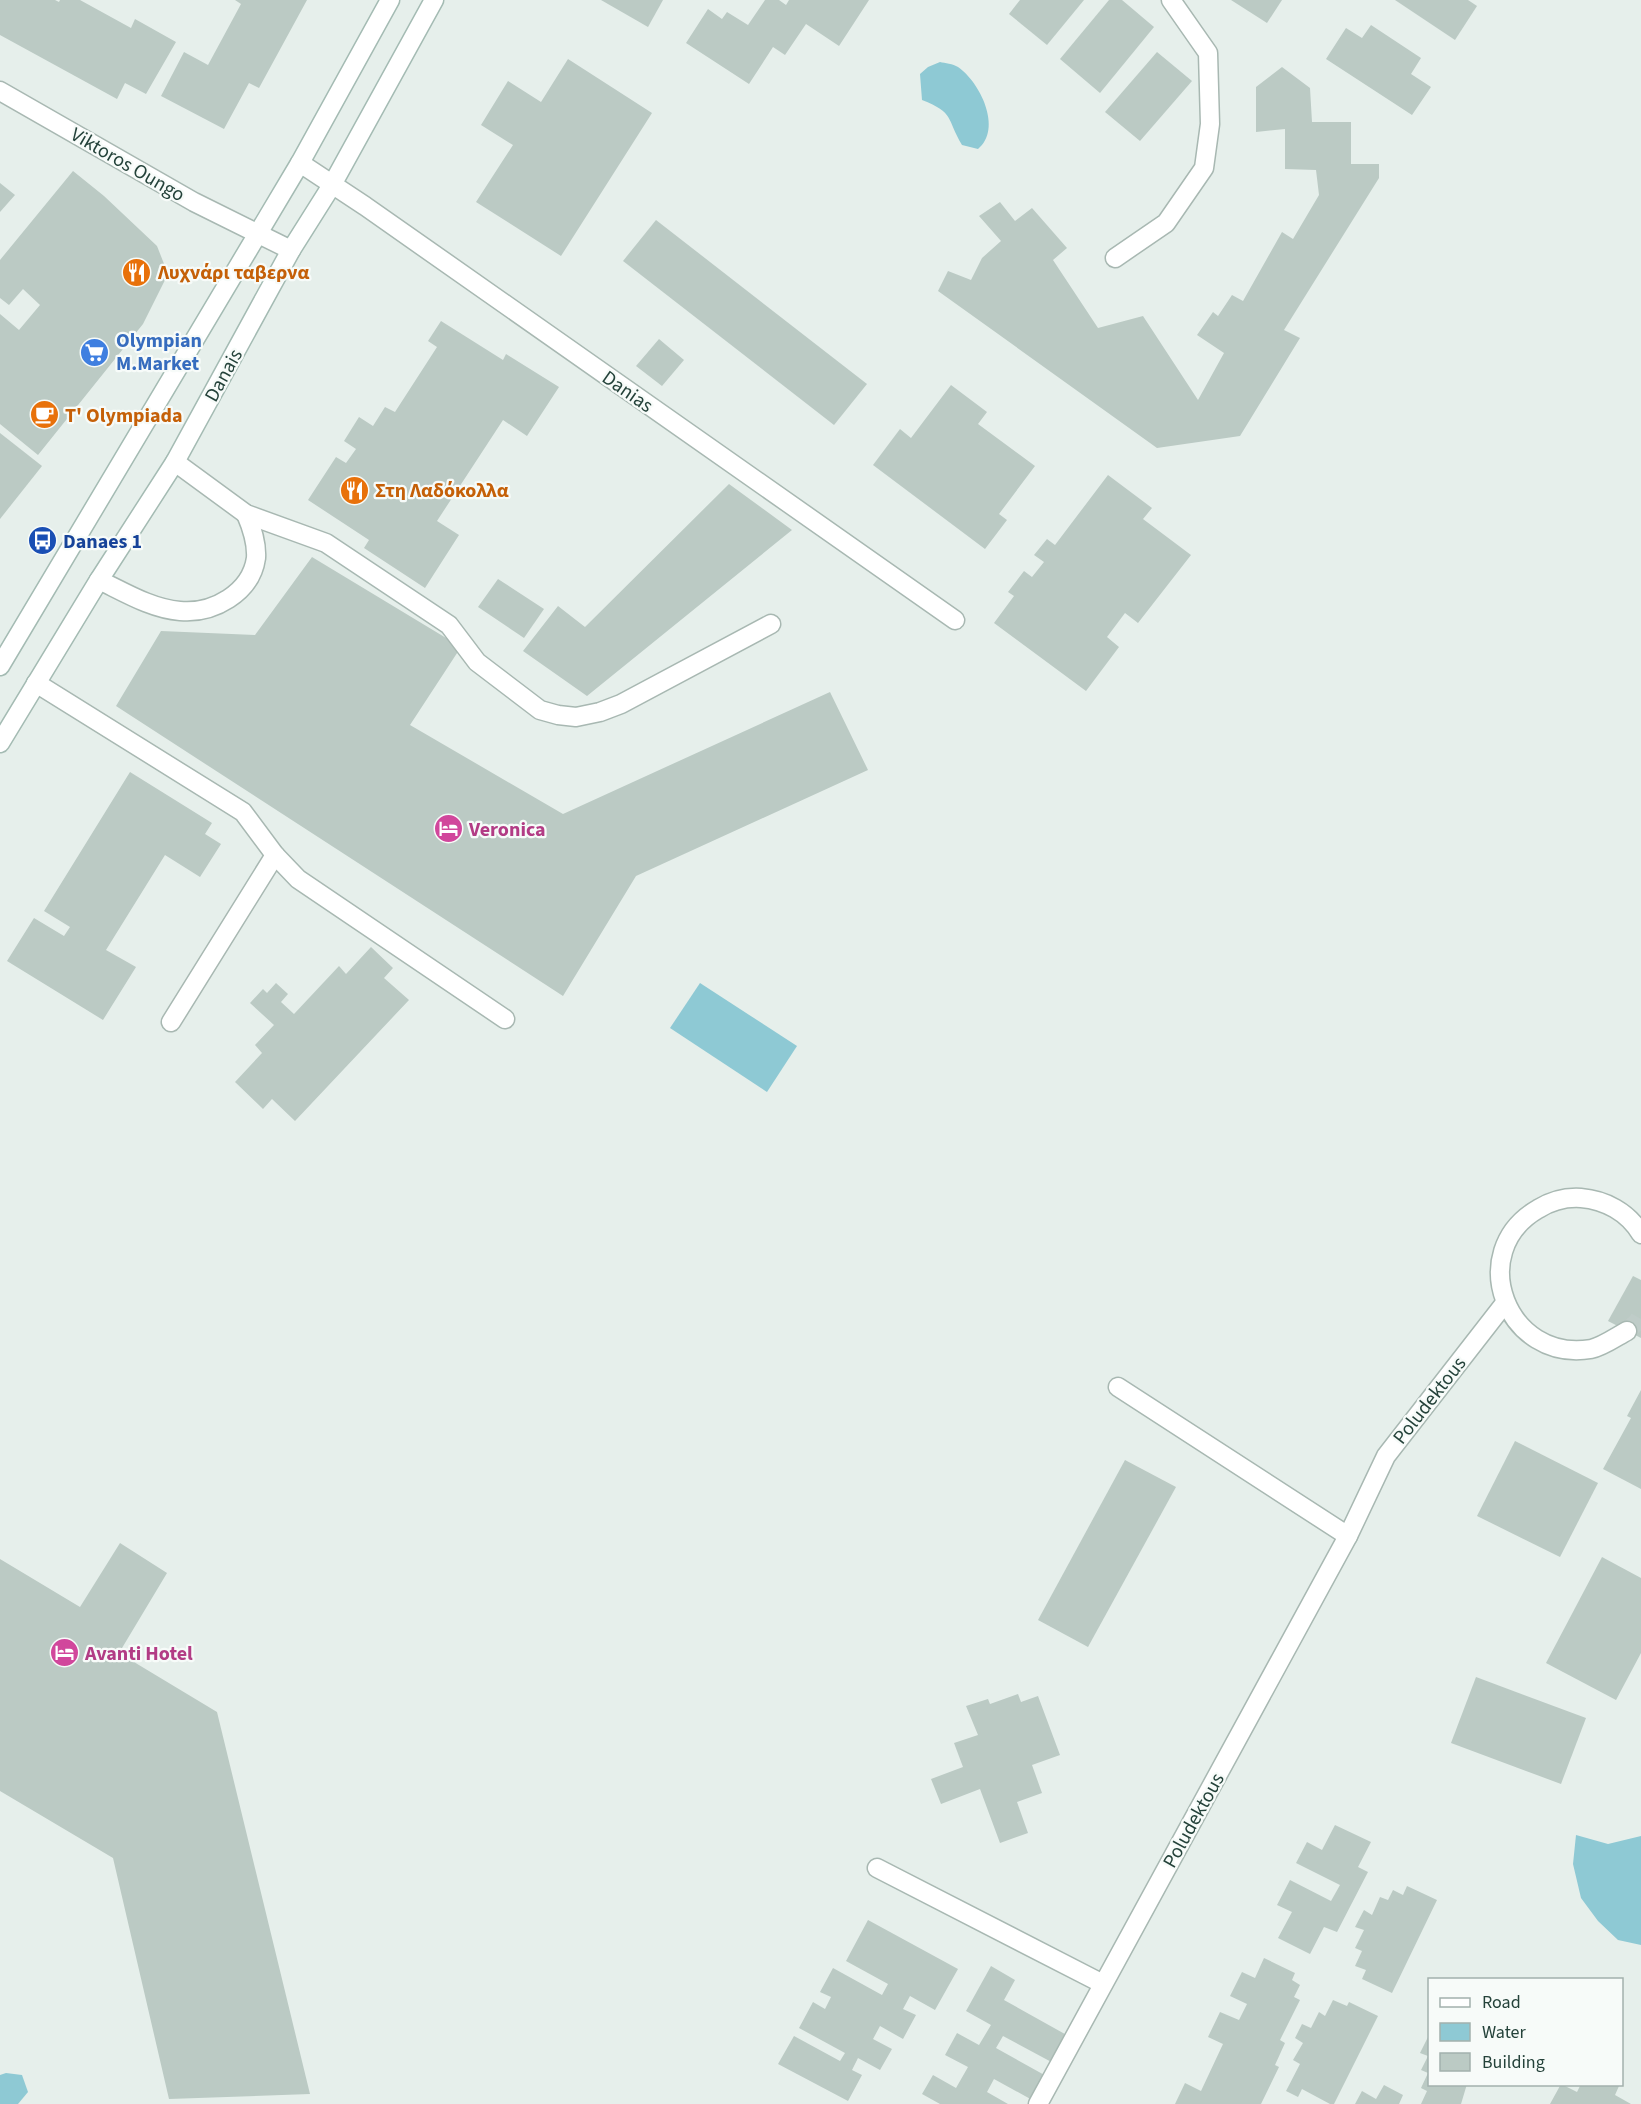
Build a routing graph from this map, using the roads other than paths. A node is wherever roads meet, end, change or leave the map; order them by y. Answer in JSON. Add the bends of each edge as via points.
{"nodes":[{"id":1,"x":390,"y":0,"type":"edge"},
{"id":2,"x":434,"y":0,"type":"edge"},
{"id":3,"x":1171,"y":0,"type":"edge"},
{"id":4,"x":0,"y":91,"type":"edge"},
{"id":5,"x":300,"y":164,"type":"junction"},
{"id":6,"x":332,"y":185,"type":"junction"},
{"id":7,"x":259,"y":233,"type":"junction"},
{"id":8,"x":291,"y":250,"type":"junction"},
{"id":9,"x":1115,"y":258,"type":"dead end"},
{"id":10,"x":175,"y":462,"type":"junction"},
{"id":11,"x":246,"y":514,"type":"junction"},
{"id":12,"x":99,"y":580,"type":"junction"},
{"id":13,"x":955,"y":620,"type":"dead end"},
{"id":14,"x":771,"y":624,"type":"dead end"},
{"id":15,"x":0,"y":666,"type":"edge"},
{"id":16,"x":36,"y":683,"type":"junction"},
{"id":17,"x":0,"y":743,"type":"edge"},
{"id":18,"x":275,"y":855,"type":"junction"},
{"id":19,"x":505,"y":1019,"type":"dead end"},
{"id":20,"x":171,"y":1022,"type":"dead end"},
{"id":21,"x":1641,"y":1234,"type":"edge"},
{"id":22,"x":1505,"y":1303,"type":"junction"},
{"id":23,"x":1627,"y":1331,"type":"tunnel mouth"},
{"id":24,"x":1118,"y":1388,"type":"dead end"},
{"id":25,"x":1348,"y":1536,"type":"junction"},
{"id":26,"x":877,"y":1868,"type":"dead end"},
{"id":27,"x":1103,"y":1984,"type":"junction"},
{"id":28,"x":1038,"y":2104,"type":"edge"}],
"edges":[{"from":1,"to":5,"type":"street","name":"Danais"},
{"from":2,"to":6,"type":"street","name":"Danais"},
{"from":3,"to":9,"type":"street","via":[[1208,53],[1210,124],[1204,168],[1166,223]]},
{"from":4,"to":7,"type":"street","name":"Viktoros Oungo","via":[[194,202]]},
{"from":5,"to":6,"type":"street","name":"Danias"},
{"from":5,"to":7,"type":"street","name":"Danais"},
{"from":6,"to":8,"type":"street","name":"Danais"},
{"from":6,"to":13,"type":"street","name":"Danias"},
{"from":7,"to":8,"type":"street","name":"Viktoros Oungo"},
{"from":7,"to":15,"type":"street","name":"Danais"},
{"from":8,"to":10,"type":"street","name":"Danais"},
{"from":10,"to":11,"type":"street"},
{"from":10,"to":12,"type":"street","name":"Danais"},
{"from":11,"to":12,"type":"street","via":[[254,533],[256,558],[250,578],[228,600],[206,610],[180,611],[156,606]]},
{"from":11,"to":14,"type":"street","via":[[326,543],[449,625],[477,662],[540,710],[558,715],[576,717],[621,704]]},
{"from":12,"to":16,"type":"street","name":"Danais"},
{"from":16,"to":17,"type":"street","name":"Danais"},
{"from":16,"to":18,"type":"street","via":[[243,812]]},
{"from":18,"to":19,"type":"street","via":[[298,879]]},
{"from":18,"to":20,"type":"street"},
{"from":21,"to":22,"type":"street","via":[[1618,1209],[1595,1199],[1571,1197],[1548,1203],[1527,1215],[1511,1233],[1501,1255]]},
{"from":22,"to":23,"type":"street","via":[[1519,1325],[1540,1342],[1566,1350],[1593,1349]]},
{"from":22,"to":25,"type":"street","name":"Poludektous","via":[[1386,1456]]},
{"from":24,"to":25,"type":"street"},
{"from":25,"to":27,"type":"street","name":"Poludektous"},
{"from":26,"to":27,"type":"street"},
{"from":27,"to":28,"type":"street","name":"Poludektous"}]}
